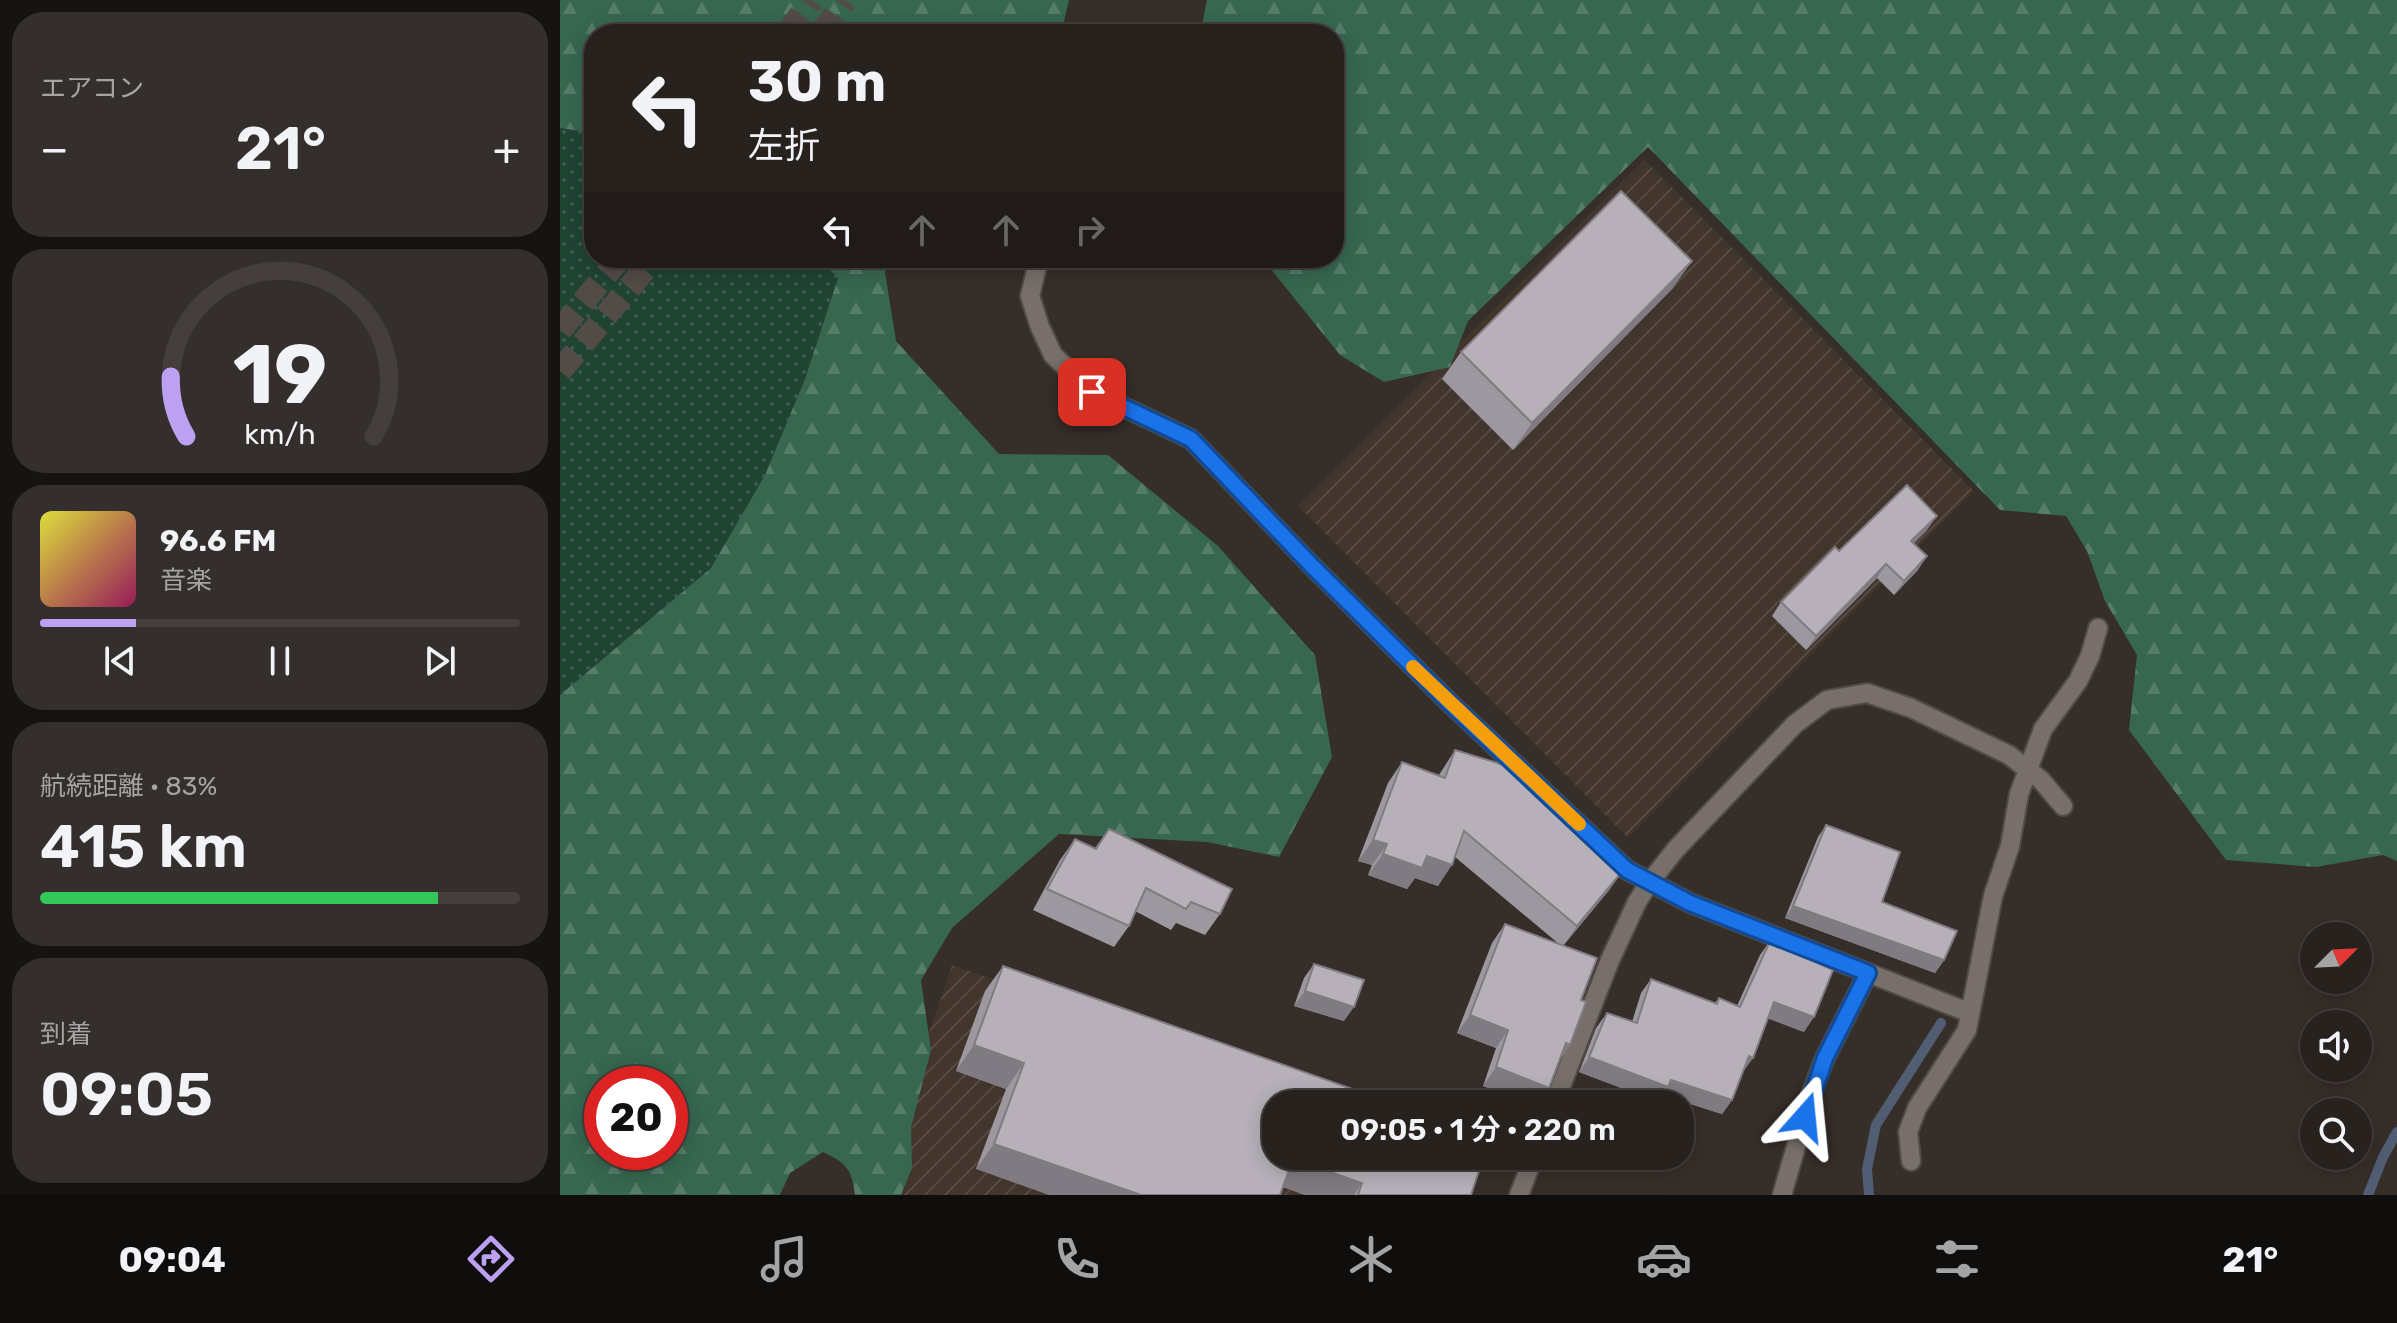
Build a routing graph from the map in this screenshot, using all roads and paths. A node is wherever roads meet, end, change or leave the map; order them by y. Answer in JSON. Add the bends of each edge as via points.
{"nodes":[{"id":1,"x":1037,"y":268,"type":"edge"},
{"id":2,"x":2098,"y":628,"type":"dead end"},
{"id":3,"x":2028,"y":769,"type":"junction"},
{"id":4,"x":2063,"y":806,"type":"dead end"},
{"id":5,"x":1649,"y":883,"type":"junction"},
{"id":6,"x":1868,"y":973,"type":"junction"},
{"id":7,"x":1970,"y":1013,"type":"junction"},
{"id":8,"x":1559,"y":1090,"type":"edge"},
{"id":9,"x":1911,"y":1161,"type":"dead end"},
{"id":10,"x":1529,"y":1170,"type":"edge"},
{"id":11,"x":1519,"y":1195,"type":"edge"},
{"id":12,"x":1782,"y":1195,"type":"edge"}],
"edges":[{"from":1,"to":5,"type":"lane","via":[[1030,296],[1053,355],[1092,392],[1191,439],[1453,706],[1627,870]]},
{"from":2,"to":3,"type":"lane","via":[[2078,681],[2043,729]]},
{"from":3,"to":4,"type":"lane"},
{"from":3,"to":5,"type":"lane","via":[[1911,708],[1867,693],[1827,700],[1795,724]]},
{"from":3,"to":7,"type":"lane","via":[[1993,896]]},
{"from":5,"to":6,"type":"lane"},
{"from":5,"to":8,"type":"lane","via":[[1610,960]]},
{"from":6,"to":7,"type":"lane"},
{"from":6,"to":12,"type":"lane","via":[[1812,1091]]},
{"from":7,"to":9,"type":"lane","via":[[1967,1030],[1917,1108],[1908,1132]]},
{"from":10,"to":11,"type":"lane"}]}
